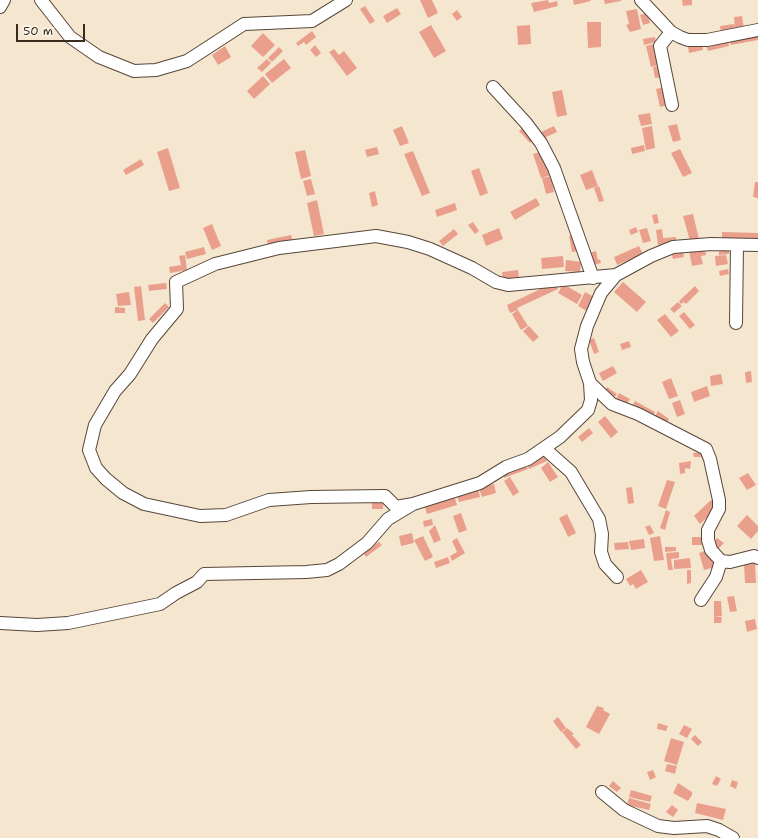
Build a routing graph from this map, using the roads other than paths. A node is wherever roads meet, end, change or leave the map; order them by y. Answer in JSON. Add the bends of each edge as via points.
{"nodes":[{"id":1,"x":4,"y":0,"type":"edge"},
{"id":2,"x":41,"y":0,"type":"edge"},
{"id":3,"x":346,"y":0,"type":"edge"},
{"id":4,"x":641,"y":0,"type":"edge"},
{"id":5,"x":0,"y":7,"type":"edge"},
{"id":6,"x":758,"y":30,"type":"edge"},
{"id":7,"x":671,"y":32,"type":"junction"},
{"id":8,"x":493,"y":87,"type":"dead end"},
{"id":9,"x":672,"y":105,"type":"dead end"},
{"id":10,"x":737,"y":245,"type":"junction"},
{"id":11,"x":758,"y":245,"type":"edge"},
{"id":12,"x":616,"y":275,"type":"junction"},
{"id":13,"x":593,"y":278,"type":"junction"},
{"id":14,"x":736,"y":323,"type":"dead end"},
{"id":15,"x":590,"y":383,"type":"junction"},
{"id":16,"x":544,"y":448,"type":"junction"},
{"id":17,"x":413,"y":504,"type":"junction"},
{"id":18,"x":757,"y":555,"type":"edge"},
{"id":19,"x":721,"y":561,"type":"junction"},
{"id":20,"x":617,"y":577,"type":"dead end"},
{"id":21,"x":701,"y":600,"type":"dead end"},
{"id":22,"x":0,"y":623,"type":"edge"},
{"id":23,"x":602,"y":792,"type":"dead end"},
{"id":24,"x":732,"y":838,"type":"edge"}],
"edges":[{"from":1,"to":5,"type":"street"},
{"from":2,"to":3,"type":"street","via":[[70,37],[99,57],[134,71],[156,70],[187,60],[244,24],[312,21]]},
{"from":4,"to":7,"type":"street"},
{"from":6,"to":7,"type":"street","via":[[707,40],[688,40]]},
{"from":7,"to":9,"type":"street","via":[[660,46]]},
{"from":8,"to":13,"type":"street","via":[[541,143],[554,168]]},
{"from":10,"to":11,"type":"street"},
{"from":10,"to":12,"type":"street","via":[[674,247],[650,256]]},
{"from":10,"to":14,"type":"street"},
{"from":12,"to":13,"type":"street"},
{"from":12,"to":15,"type":"street","via":[[601,293],[586,326],[582,349],[583,362]]},
{"from":13,"to":17,"type":"street","via":[[508,285],[496,282],[430,248],[376,236],[279,248],[215,264],[176,282],[177,309],[152,339],[130,374],[115,390],[96,425],[90,450],[96,468],[123,493],[144,504],[200,516],[226,515],[269,500],[324,496],[385,496],[396,507]]},
{"from":15,"to":16,"type":"street","via":[[591,400],[588,410],[560,438]]},
{"from":15,"to":19,"type":"street","via":[[612,404],[638,414],[706,449],[719,509],[708,530],[708,540],[711,550]]},
{"from":16,"to":17,"type":"street","via":[[528,459],[506,466],[480,483]]},
{"from":16,"to":20,"type":"street","via":[[571,472],[599,519],[602,534],[601,552],[605,564]]},
{"from":17,"to":22,"type":"street","via":[[388,519],[367,543],[327,570],[204,574],[197,582],[160,604],[68,623]]},
{"from":18,"to":19,"type":"street","via":[[730,562]]},
{"from":19,"to":21,"type":"street","via":[[716,577]]},
{"from":23,"to":24,"type":"street","via":[[624,810],[658,826],[707,826]]}]}
